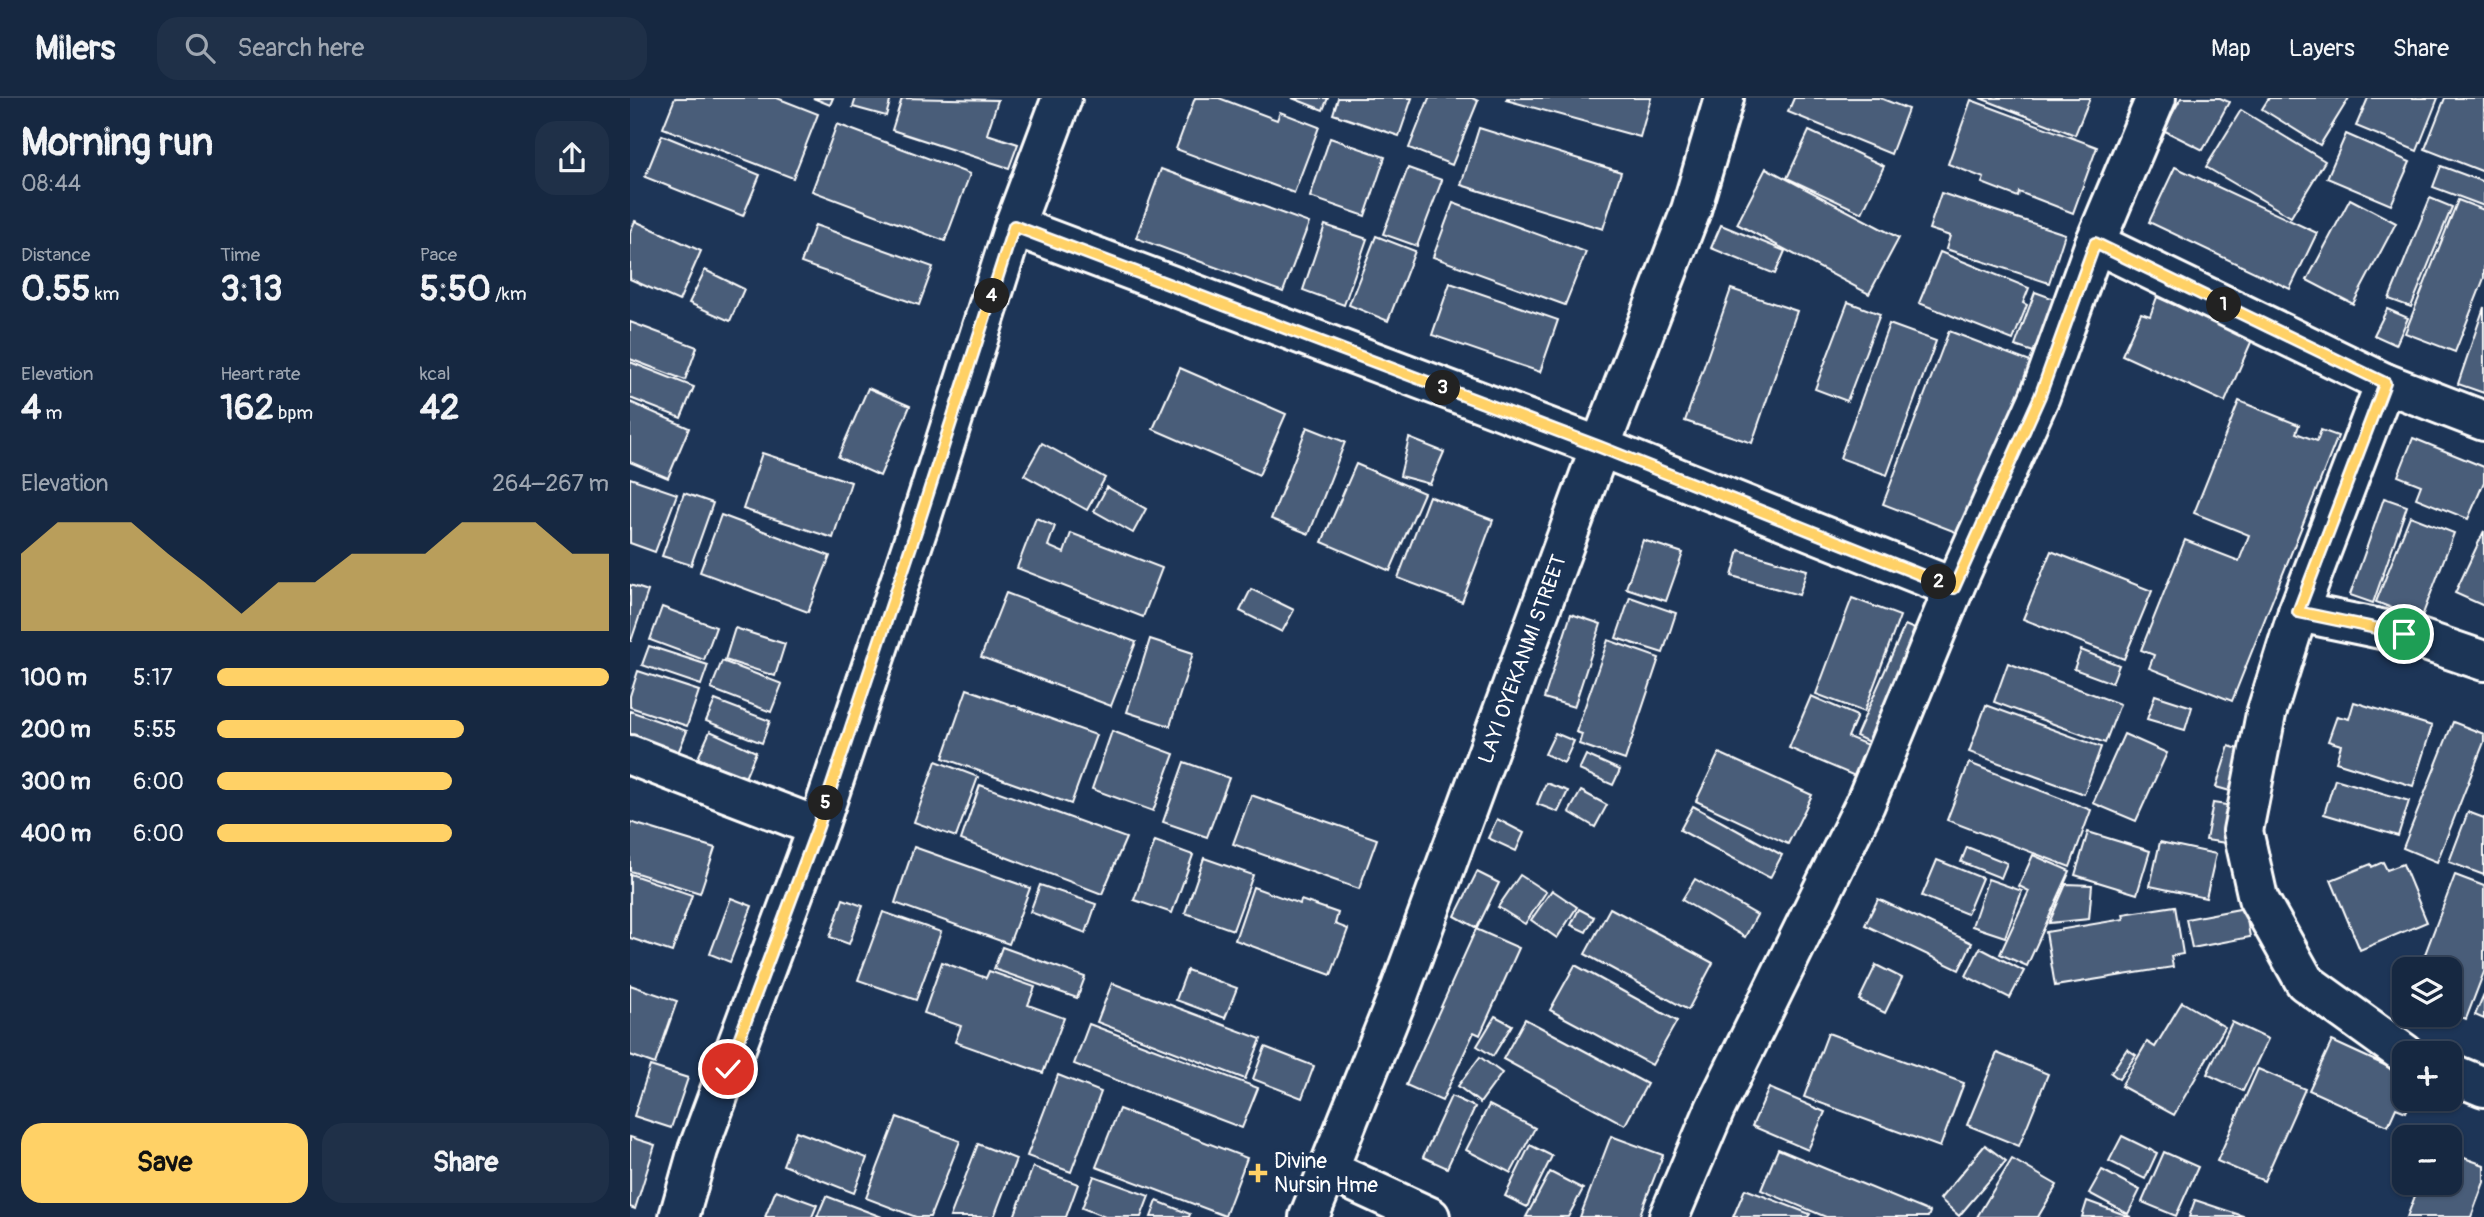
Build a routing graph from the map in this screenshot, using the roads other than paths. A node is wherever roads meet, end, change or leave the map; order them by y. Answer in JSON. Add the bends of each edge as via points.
{"nodes":[{"id":1,"x":1062,"y":98,"type":"edge"},
{"id":2,"x":1724,"y":98,"type":"edge"},
{"id":3,"x":2156,"y":98,"type":"edge"},
{"id":4,"x":1014,"y":226,"type":"junction"},
{"id":5,"x":2095,"y":243,"type":"junction"},
{"id":6,"x":2385,"y":383,"type":"junction"},
{"id":7,"x":2484,"y":421,"type":"edge"},
{"id":8,"x":1600,"y":447,"type":"junction"},
{"id":9,"x":1954,"y":588,"type":"junction"},
{"id":10,"x":2298,"y":612,"type":"junction"},
{"id":11,"x":2484,"y":660,"type":"edge"},
{"id":12,"x":630,"y":755,"type":"edge"},
{"id":13,"x":818,"y":827,"type":"junction"},
{"id":14,"x":2392,"y":1045,"type":"edge"},
{"id":15,"x":2462,"y":1078,"type":"edge"},
{"id":16,"x":2484,"y":1087,"type":"edge"},
{"id":17,"x":1328,"y":1170,"type":"junction"},
{"id":18,"x":679,"y":1217,"type":"edge"},
{"id":19,"x":1309,"y":1217,"type":"edge"},
{"id":20,"x":1430,"y":1217,"type":"edge"},
{"id":21,"x":1669,"y":1217,"type":"edge"}],
"edges":[{"from":1,"to":4,"type":"street"},
{"from":2,"to":8,"type":"street","name":"LAYI OYEKANMI STREET","via":[[1691,210]]},
{"from":3,"to":5,"type":"street"},
{"from":4,"to":8,"type":"street"},
{"from":4,"to":13,"type":"street"},
{"from":5,"to":6,"type":"street"},
{"from":5,"to":9,"type":"street","via":[[2040,396]]},
{"from":6,"to":7,"type":"street"},
{"from":6,"to":10,"type":"street"},
{"from":8,"to":9,"type":"street"},
{"from":8,"to":17,"type":"street","name":"LAYI OYEKANMI STREET","via":[[1403,983]]},
{"from":9,"to":21,"type":"street","via":[[1865,803],[1715,1109]]},
{"from":10,"to":11,"type":"street","via":[[2404,634]]},
{"from":10,"to":14,"type":"street","via":[[2266,714],[2243,831],[2258,898],[2305,982]]},
{"from":12,"to":13,"type":"street"},
{"from":13,"to":18,"type":"street","via":[[698,1150]]},
{"from":15,"to":16,"type":"street"},
{"from":17,"to":19,"type":"street","name":"LAYI OYEKANMI STREET"},
{"from":17,"to":20,"type":"street"}]}
